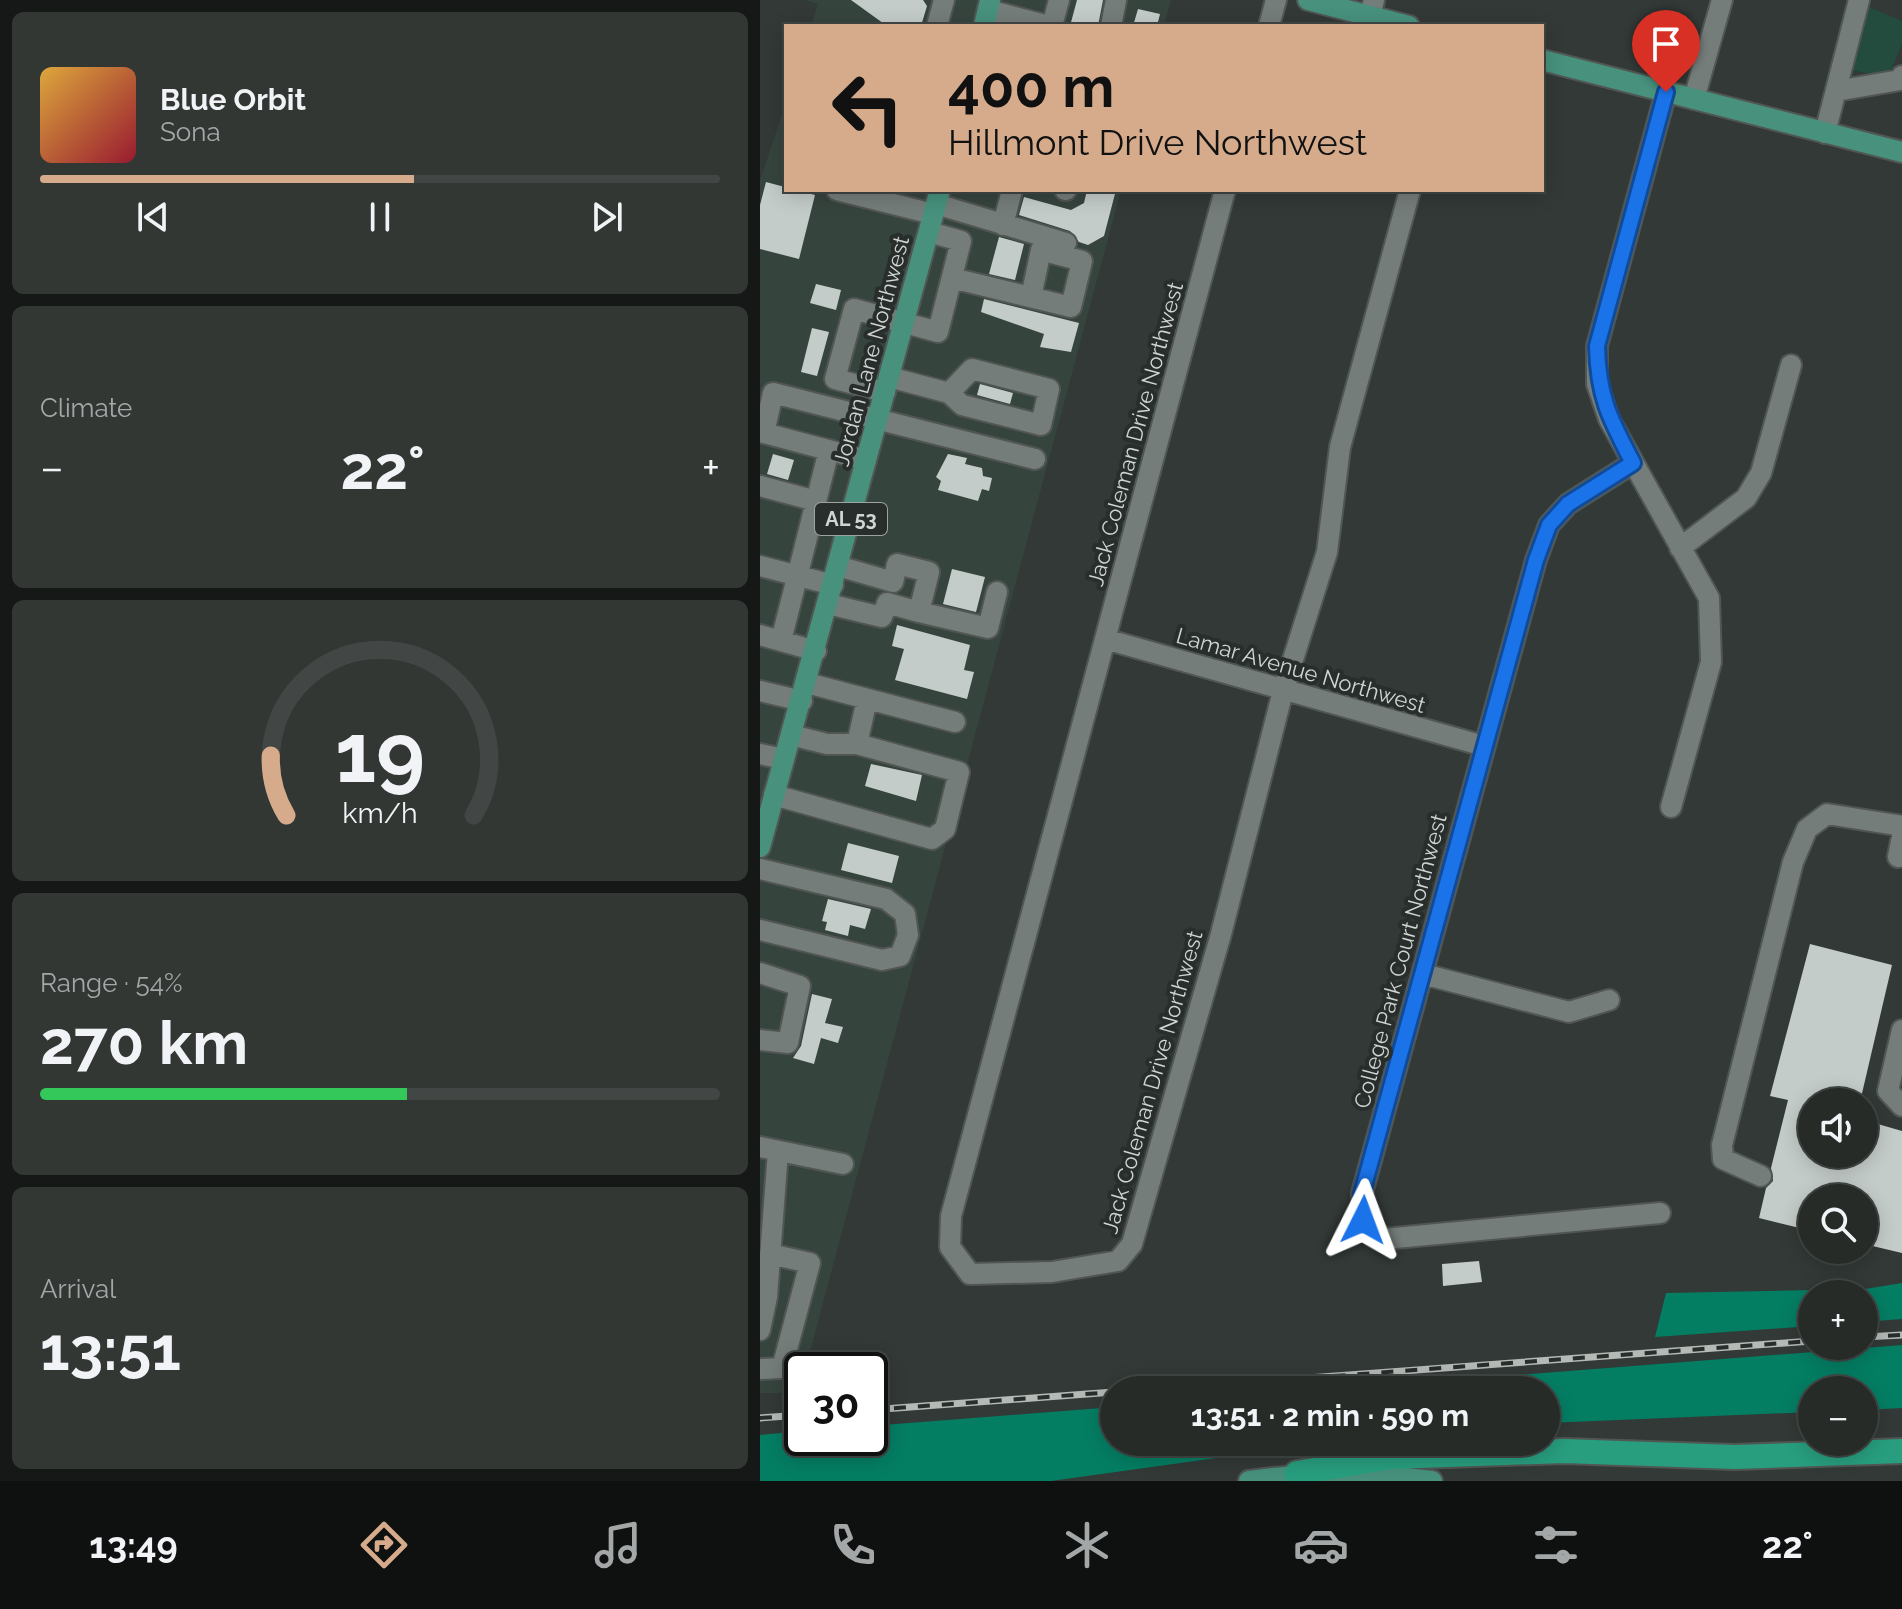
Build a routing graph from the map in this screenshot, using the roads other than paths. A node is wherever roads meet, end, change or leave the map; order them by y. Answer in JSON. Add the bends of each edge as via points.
{"nodes":[{"id":1,"x":944,"y":0,"type":"edge"},
{"id":2,"x":1059,"y":0,"type":"edge"},
{"id":3,"x":1116,"y":0,"type":"edge"},
{"id":4,"x":1276,"y":0,"type":"edge"},
{"id":5,"x":1308,"y":0,"type":"edge"},
{"id":6,"x":1722,"y":0,"type":"edge"},
{"id":7,"x":1859,"y":0,"type":"edge"},
{"id":8,"x":989,"y":7,"type":"edge"},
{"id":9,"x":1372,"y":8,"type":"edge"},
{"id":10,"x":938,"y":24,"type":"edge"},
{"id":11,"x":1044,"y":24,"type":"edge"},
{"id":12,"x":1052,"y":24,"type":"edge"},
{"id":13,"x":1111,"y":24,"type":"edge"},
{"id":14,"x":1270,"y":24,"type":"edge"},
{"id":15,"x":1405,"y":24,"type":"edge"},
{"id":16,"x":1544,"y":61,"type":"edge"},
{"id":17,"x":1902,"y":76,"type":"edge"},
{"id":18,"x":1836,"y":91,"type":"junction"},
{"id":19,"x":1666,"y":92,"type":"junction"},
{"id":20,"x":1694,"y":99,"type":"junction"},
{"id":21,"x":1825,"y":133,"type":"junction"},
{"id":22,"x":1902,"y":152,"type":"edge"},
{"id":23,"x":847,"y":192,"type":"edge"},
{"id":24,"x":1011,"y":192,"type":"edge"},
{"id":25,"x":1224,"y":192,"type":"edge"},
{"id":26,"x":1409,"y":192,"type":"edge"},
{"id":27,"x":934,"y":210,"type":"edge"},
{"id":28,"x":1003,"y":225,"type":"junction"},
{"id":29,"x":1090,"y":250,"type":"dead end"},
{"id":30,"x":952,"y":278,"type":"junction"},
{"id":31,"x":1031,"y":297,"type":"dead end"},
{"id":32,"x":904,"y":323,"type":"junction"},
{"id":33,"x":1791,"y":365,"type":"dead end"},
{"id":34,"x":887,"y":385,"type":"junction"},
{"id":35,"x":949,"y":393,"type":"dead end"},
{"id":36,"x":878,"y":417,"type":"junction"},
{"id":37,"x":762,"y":433,"type":"edge"},
{"id":38,"x":829,"y":450,"type":"junction"},
{"id":39,"x":1035,"y":459,"type":"dead end"},
{"id":40,"x":866,"y":460,"type":"junction"},
{"id":41,"x":1633,"y":463,"type":"junction"},
{"id":42,"x":760,"y":486,"type":"edge"},
{"id":43,"x":816,"y":501,"type":"junction"},
{"id":44,"x":1680,"y":548,"type":"junction"},
{"id":45,"x":760,"y":566,"type":"edge"},
{"id":46,"x":798,"y":576,"type":"junction"},
{"id":47,"x":893,"y":582,"type":"junction"},
{"id":48,"x":833,"y":585,"type":"junction"},
{"id":49,"x":997,"y":592,"type":"dead end"},
{"id":50,"x":887,"y":603,"type":"junction"},
{"id":51,"x":919,"y":612,"type":"junction"},
{"id":52,"x":760,"y":635,"type":"edge"},
{"id":53,"x":1105,"y":639,"type":"junction"},
{"id":54,"x":781,"y":641,"type":"junction"},
{"id":55,"x":816,"y":651,"type":"junction"},
{"id":56,"x":760,"y":691,"type":"edge"},
{"id":57,"x":1283,"y":691,"type":"junction"},
{"id":58,"x":805,"y":692,"type":"junction"},
{"id":59,"x":867,"y":699,"type":"junction"},
{"id":60,"x":955,"y":722,"type":"dead end"},
{"id":61,"x":791,"y":735,"type":"junction"},
{"id":62,"x":857,"y":744,"type":"junction"},
{"id":63,"x":1484,"y":746,"type":"junction"},
{"id":64,"x":760,"y":754,"type":"edge"},
{"id":65,"x":784,"y":759,"type":"junction"},
{"id":66,"x":774,"y":795,"type":"junction"},
{"id":67,"x":1671,"y":807,"type":"dead end"},
{"id":68,"x":1902,"y":826,"type":"edge"},
{"id":69,"x":1902,"y":836,"type":"edge"},
{"id":70,"x":761,"y":840,"type":"edge"},
{"id":71,"x":1898,"y":857,"type":"dead end"},
{"id":72,"x":760,"y":869,"type":"edge"},
{"id":73,"x":760,"y":930,"type":"edge"},
{"id":74,"x":760,"y":973,"type":"edge"},
{"id":75,"x":1423,"y":974,"type":"junction"},
{"id":76,"x":1609,"y":1000,"type":"dead end"},
{"id":77,"x":1902,"y":1030,"type":"edge"},
{"id":78,"x":760,"y":1040,"type":"edge"},
{"id":79,"x":1902,"y":1106,"type":"edge"},
{"id":80,"x":769,"y":1149,"type":"edge"},
{"id":81,"x":843,"y":1164,"type":"dead end"},
{"id":82,"x":1761,"y":1176,"type":"dead end"},
{"id":83,"x":1660,"y":1213,"type":"dead end"},
{"id":84,"x":770,"y":1254,"type":"junction"},
{"id":85,"x":760,"y":1330,"type":"edge"},
{"id":86,"x":760,"y":1369,"type":"edge"},
{"id":87,"x":1902,"y":1451,"type":"edge"},
{"id":88,"x":1297,"y":1473,"type":"junction"},
{"id":89,"x":1249,"y":1481,"type":"edge"},
{"id":90,"x":1432,"y":1481,"type":"edge"}],
"edges":[{"from":1,"to":10,"type":"street"},
{"from":2,"to":12,"type":"street"},
{"from":3,"to":13,"type":"street"},
{"from":4,"to":14,"type":"street"},
{"from":5,"to":9,"type":"main road"},
{"from":6,"to":20,"type":"street"},
{"from":7,"to":18,"type":"street"},
{"from":8,"to":11,"type":"street"},
{"from":9,"to":15,"type":"main road"},
{"from":16,"to":19,"type":"main road"},
{"from":17,"to":18,"type":"street"},
{"from":18,"to":21,"type":"street"},
{"from":19,"to":20,"type":"main road"},
{"from":19,"to":41,"type":"street","via":[[1597,346],[1597,384]]},
{"from":20,"to":21,"type":"main road"},
{"from":21,"to":22,"type":"main road"},
{"from":23,"to":27,"type":"street"},
{"from":24,"to":28,"type":"street"},
{"from":25,"to":53,"type":"street","name":"Jack Coleman Drive Northwest"},
{"from":26,"to":57,"type":"street","name":"Jack Coleman Drive Northwest","via":[[1340,447],[1327,552]]},
{"from":27,"to":28,"type":"street"},
{"from":27,"to":30,"type":"street","via":[[961,241]]},
{"from":27,"to":32,"type":"main road","name":"Jordan Lane Northwest","number":"AL 53"},
{"from":28,"to":29,"type":"street"},
{"from":30,"to":31,"type":"street"},
{"from":30,"to":32,"type":"street","via":[[938,332]]},
{"from":32,"to":34,"type":"main road","name":"Jordan Lane Northwest","number":"AL 53"},
{"from":32,"to":34,"type":"street","via":[[854,309],[835,379]]},
{"from":33,"to":44,"type":"street","via":[[1761,473],[1746,498]]},
{"from":34,"to":35,"type":"street"},
{"from":34,"to":36,"type":"main road","name":"Jordan Lane Northwest","number":"AL 53"},
{"from":36,"to":37,"type":"street","via":[[773,393]]},
{"from":36,"to":39,"type":"street"},
{"from":36,"to":40,"type":"main road","name":"Jordan Lane Northwest","number":"AL 53"},
{"from":37,"to":38,"type":"street"},
{"from":38,"to":40,"type":"street"},
{"from":38,"to":43,"type":"street"},
{"from":40,"to":48,"type":"main road","name":"Jordan Lane Northwest","number":"AL 53"},
{"from":41,"to":44,"type":"street"},
{"from":41,"to":63,"type":"street","name":"College Park Court Northwest","via":[[1568,504],[1549,525]]},
{"from":42,"to":43,"type":"street"},
{"from":43,"to":46,"type":"street"},
{"from":44,"to":67,"type":"street","via":[[1709,598],[1712,648]]},
{"from":45,"to":46,"type":"street"},
{"from":46,"to":48,"type":"street"},
{"from":46,"to":54,"type":"street"},
{"from":47,"to":48,"type":"street"},
{"from":47,"to":50,"type":"street"},
{"from":47,"to":51,"type":"street","via":[[897,564],[929,572]]},
{"from":48,"to":50,"type":"street","via":[[882,617]]},
{"from":48,"to":55,"type":"main road","name":"Jordan Lane Northwest","number":"AL 53"},
{"from":49,"to":51,"type":"street","via":[[988,628]]},
{"from":50,"to":51,"type":"street"},
{"from":52,"to":54,"type":"street"},
{"from":53,"to":57,"type":"street","name":"Lamar Avenue Northwest"},
{"from":53,"to":57,"type":"street","name":"Jack Coleman Drive Northwest","via":[[951,1216],[950,1247],[970,1274],[1052,1272],[1118,1261],[1132,1244],[1221,934]]},
{"from":54,"to":55,"type":"street"},
{"from":55,"to":58,"type":"main road","name":"Jordan Lane Northwest","number":"AL 53"},
{"from":56,"to":58,"type":"street"},
{"from":57,"to":63,"type":"street","name":"Lamar Avenue Northwest"},
{"from":58,"to":59,"type":"street"},
{"from":58,"to":61,"type":"main road","name":"Jordan Lane Northwest","number":"AL 53"},
{"from":59,"to":60,"type":"street"},
{"from":59,"to":62,"type":"street"},
{"from":61,"to":62,"type":"street","via":[[827,744]]},
{"from":61,"to":65,"type":"main road","name":"Jordan Lane Northwest","number":"AL 53"},
{"from":62,"to":66,"type":"street","via":[[959,772],[945,829],[932,839]]},
{"from":63,"to":75,"type":"street","name":"College Park Court Northwest"},
{"from":64,"to":65,"type":"street"},
{"from":65,"to":66,"type":"main road","name":"Jordan Lane Northwest","number":"AL 53"},
{"from":66,"to":70,"type":"main road","name":"Jordan Lane Northwest","number":"AL 53"},
{"from":68,"to":82,"type":"street","via":[[1827,814],[1807,829],[1793,862],[1722,1145],[1723,1159]]},
{"from":69,"to":71,"type":"street"},
{"from":72,"to":73,"type":"street","via":[[886,899],[905,914],[908,935],[900,956],[882,960]]},
{"from":74,"to":78,"type":"street","via":[[800,986],[788,1043]]},
{"from":75,"to":76,"type":"street","via":[[1569,1012]]},
{"from":75,"to":83,"type":"street","name":"College Park Court Northwest","via":[[1362,1193],[1363,1220],[1384,1239]]},
{"from":77,"to":79,"type":"street","via":[[1888,1091]]},
{"from":80,"to":81,"type":"street"},
{"from":80,"to":84,"type":"street"},
{"from":84,"to":85,"type":"street"},
{"from":84,"to":86,"type":"street","via":[[810,1263],[782,1368]]},
{"from":87,"to":88,"type":"highway","via":[[1735,1457],[1564,1451],[1390,1457]]},
{"from":88,"to":89,"type":"main road"},
{"from":88,"to":90,"type":"main road"}]}
